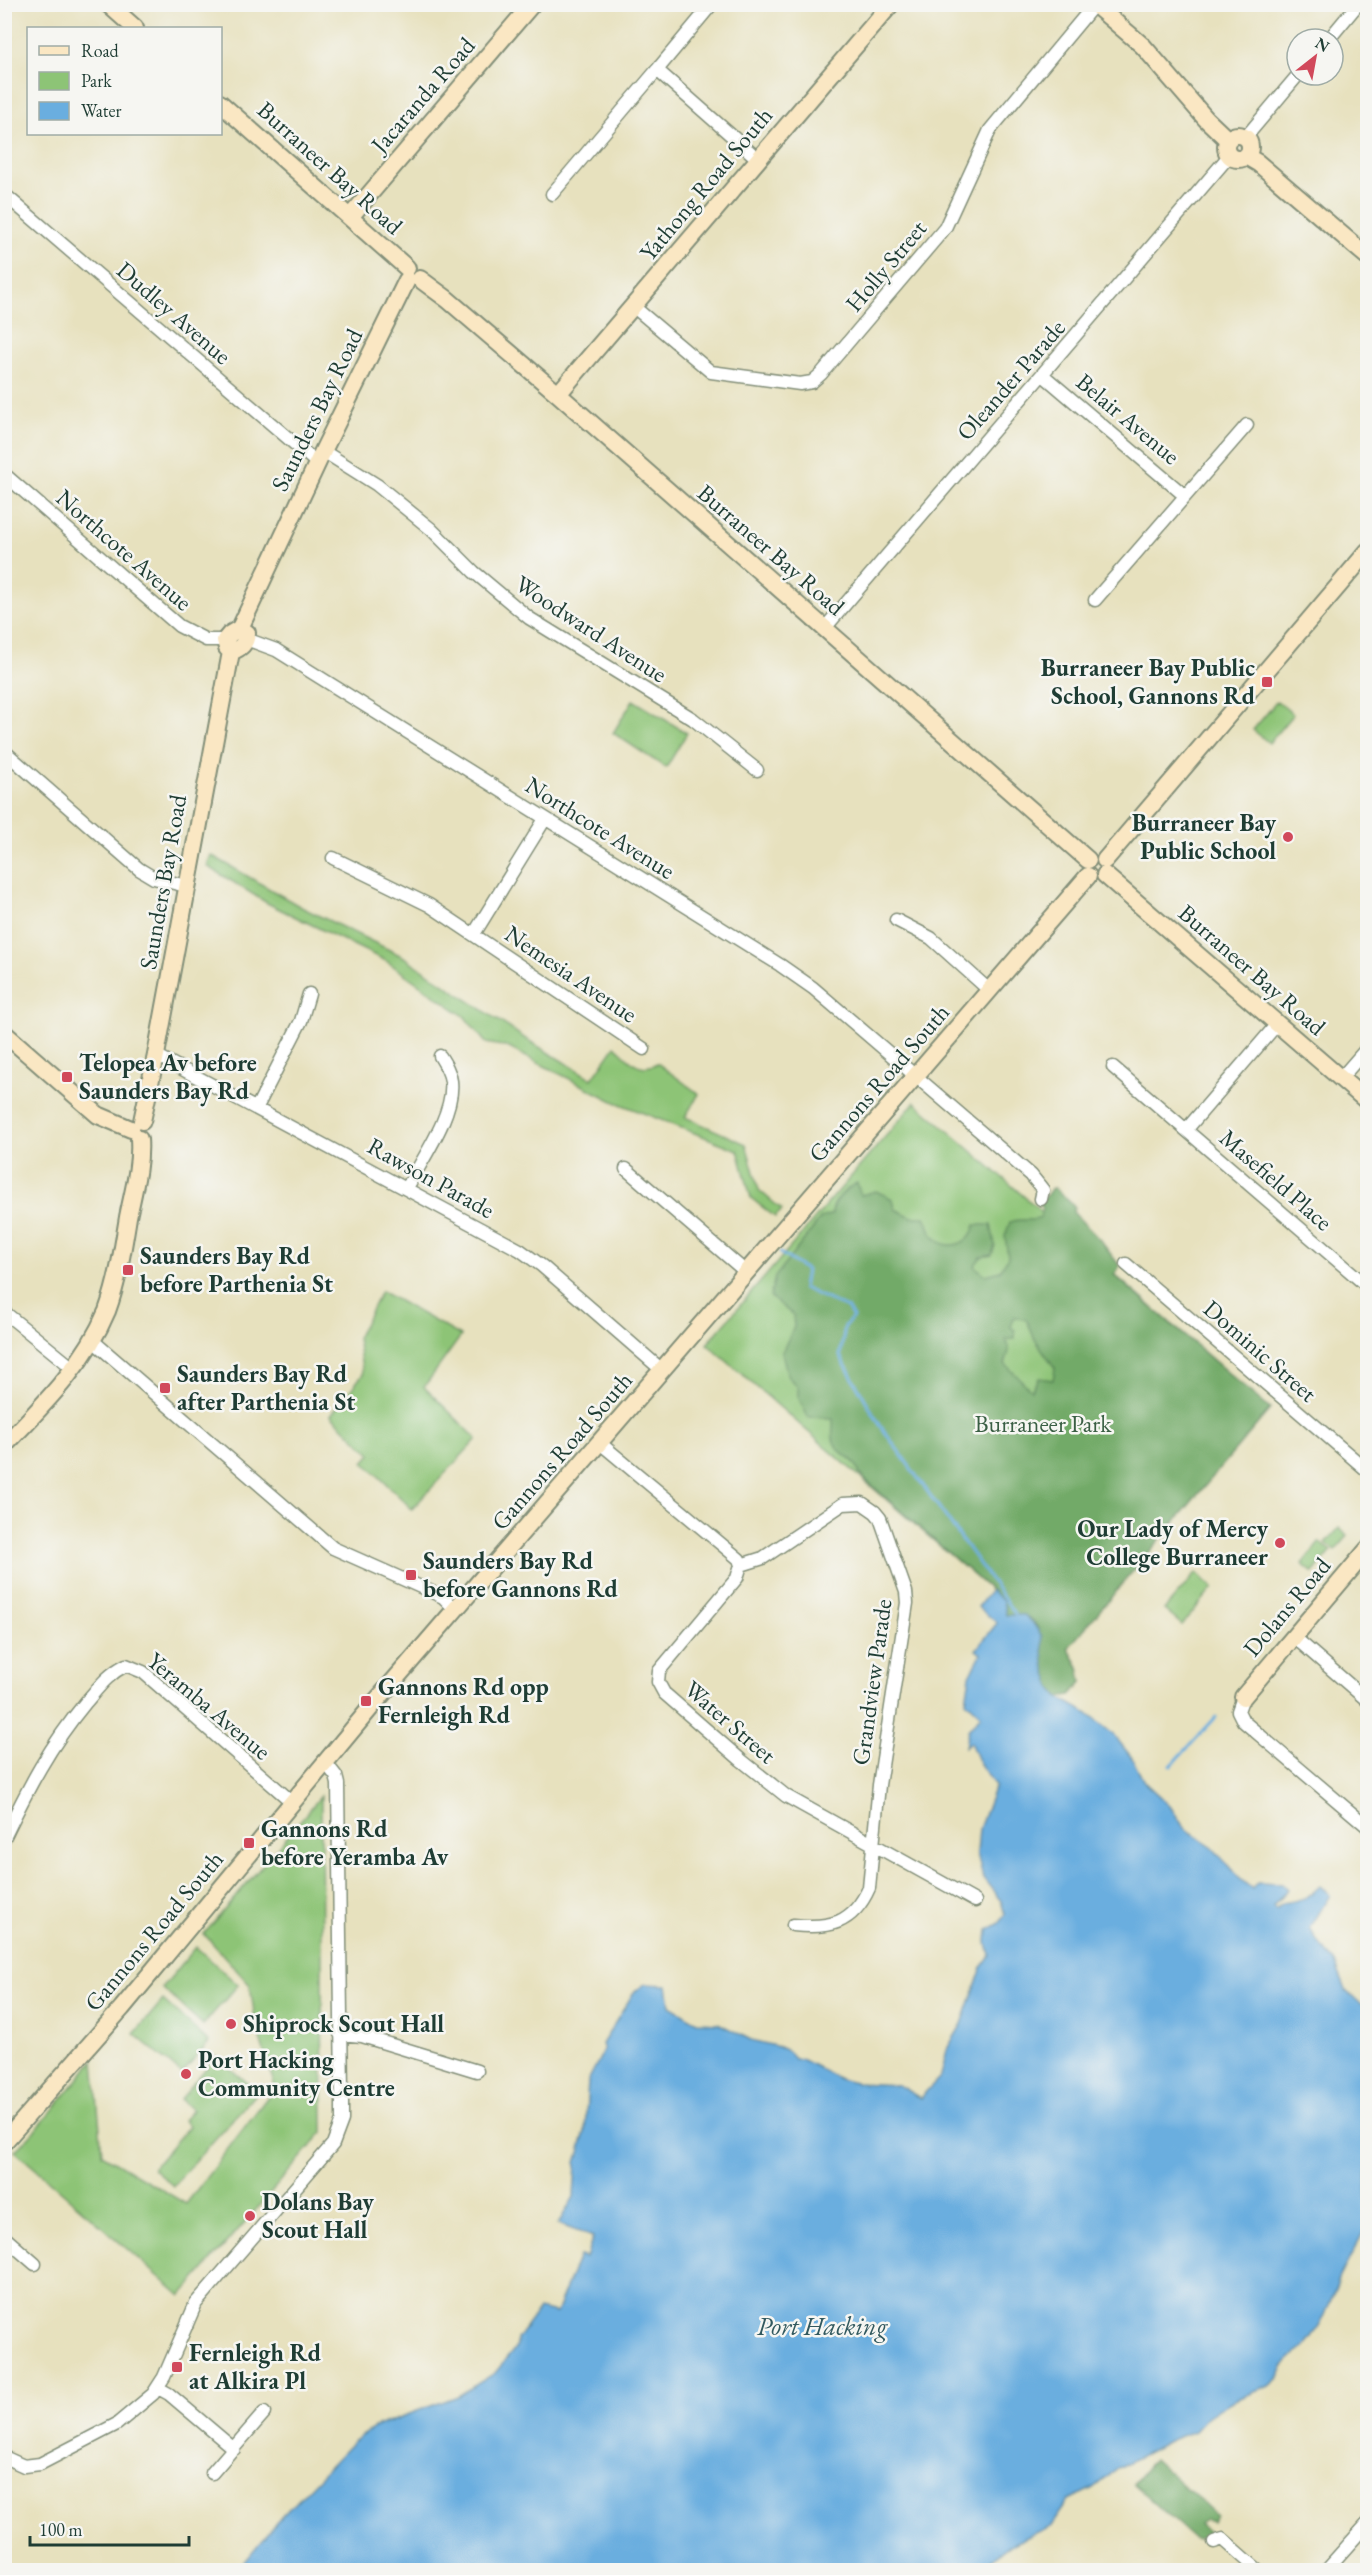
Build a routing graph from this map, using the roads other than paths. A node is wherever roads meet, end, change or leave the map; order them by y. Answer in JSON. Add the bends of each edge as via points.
{"nodes":[{"id":1,"x":108,"y":4,"type":"edge"},
{"id":2,"x":532,"y":4,"type":"edge"},
{"id":3,"x":712,"y":4,"type":"edge"},
{"id":4,"x":891,"y":4,"type":"edge"},
{"id":5,"x":1358,"y":4,"type":"edge"},
{"id":6,"x":1094,"y":5,"type":"edge"},
{"id":7,"x":134,"y":27,"type":"edge"},
{"id":8,"x":1339,"y":27,"type":"edge"},
{"id":9,"x":657,"y":70,"type":"junction"},
{"id":10,"x":1287,"y":87,"type":"edge"},
{"id":11,"x":222,"y":105,"type":"edge"},
{"id":12,"x":1234,"y":144,"type":"junction"},
{"id":13,"x":758,"y":159,"type":"junction"},
{"id":14,"x":4,"y":194,"type":"edge"},
{"id":15,"x":552,"y":194,"type":"dead end"},
{"id":16,"x":350,"y":217,"type":"junction"},
{"id":17,"x":1368,"y":257,"type":"edge"},
{"id":18,"x":411,"y":276,"type":"junction"},
{"id":19,"x":634,"y":307,"type":"junction"},
{"id":20,"x":1044,"y":375,"type":"junction"},
{"id":21,"x":558,"y":394,"type":"junction"},
{"id":22,"x":1247,"y":425,"type":"dead end"},
{"id":23,"x":320,"y":457,"type":"junction"},
{"id":24,"x":4,"y":474,"type":"edge"},
{"id":25,"x":1184,"y":495,"type":"junction"},
{"id":26,"x":1368,"y":551,"type":"edge"},
{"id":27,"x":1095,"y":600,"type":"dead end"},
{"id":28,"x":824,"y":629,"type":"junction"},
{"id":29,"x":243,"y":634,"type":"junction"},
{"id":30,"x":228,"y":646,"type":"junction"},
{"id":31,"x":4,"y":751,"type":"edge"},
{"id":32,"x":757,"y":770,"type":"dead end"},
{"id":33,"x":545,"y":819,"type":"junction"},
{"id":34,"x":333,"y":858,"type":"dead end"},
{"id":35,"x":1096,"y":868,"type":"junction"},
{"id":36,"x":186,"y":886,"type":"junction"},
{"id":37,"x":896,"y":920,"type":"dead end"},
{"id":38,"x":474,"y":934,"type":"junction"},
{"id":39,"x":990,"y":991,"type":"junction"},
{"id":40,"x":309,"y":994,"type":"dead end"},
{"id":41,"x":1278,"y":1023,"type":"junction"},
{"id":42,"x":4,"y":1033,"type":"edge"},
{"id":43,"x":1368,"y":1047,"type":"edge"},
{"id":44,"x":644,"y":1049,"type":"dead end"},
{"id":45,"x":156,"y":1055,"type":"junction"},
{"id":46,"x":440,"y":1056,"type":"dead end"},
{"id":47,"x":1113,"y":1067,"type":"dead end"},
{"id":48,"x":915,"y":1076,"type":"junction"},
{"id":49,"x":1341,"y":1078,"type":"junction"},
{"id":50,"x":1368,"y":1102,"type":"edge"},
{"id":51,"x":256,"y":1107,"type":"junction"},
{"id":52,"x":137,"y":1130,"type":"junction"},
{"id":53,"x":1186,"y":1130,"type":"junction"},
{"id":54,"x":626,"y":1169,"type":"dead end"},
{"id":55,"x":407,"y":1188,"type":"junction"},
{"id":56,"x":1045,"y":1192,"type":"dead end"},
{"id":57,"x":1125,"y":1264,"type":"dead end"},
{"id":58,"x":747,"y":1273,"type":"junction"},
{"id":59,"x":1367,"y":1286,"type":"edge"},
{"id":60,"x":4,"y":1312,"type":"edge"},
{"id":61,"x":92,"y":1340,"type":"junction"},
{"id":62,"x":74,"y":1369,"type":"junction"},
{"id":63,"x":663,"y":1371,"type":"junction"},
{"id":64,"x":600,"y":1443,"type":"junction"},
{"id":65,"x":4,"y":1446,"type":"edge"},
{"id":66,"x":1368,"y":1471,"type":"edge"},
{"id":67,"x":1368,"y":1549,"type":"edge"},
{"id":68,"x":741,"y":1564,"type":"junction"},
{"id":69,"x":456,"y":1610,"type":"junction"},
{"id":70,"x":1293,"y":1636,"type":"junction"},
{"id":71,"x":1243,"y":1697,"type":"joint"},
{"id":72,"x":1368,"y":1701,"type":"edge"},
{"id":73,"x":325,"y":1762,"type":"junction"},
{"id":74,"x":292,"y":1802,"type":"junction"},
{"id":75,"x":1368,"y":1827,"type":"edge"},
{"id":76,"x":4,"y":1838,"type":"edge"},
{"id":77,"x":872,"y":1842,"type":"junction"},
{"id":78,"x":975,"y":1901,"type":"dead end"},
{"id":79,"x":793,"y":1925,"type":"dead end"},
{"id":80,"x":340,"y":2034,"type":"junction"},
{"id":81,"x":477,"y":2071,"type":"dead end"},
{"id":82,"x":4,"y":2142,"type":"edge"},
{"id":83,"x":4,"y":2237,"type":"edge"},
{"id":84,"x":35,"y":2264,"type":"dead end"},
{"id":85,"x":158,"y":2388,"type":"junction"},
{"id":86,"x":264,"y":2413,"type":"dead end"},
{"id":87,"x":234,"y":2449,"type":"junction"},
{"id":88,"x":4,"y":2457,"type":"edge"},
{"id":89,"x":212,"y":2473,"type":"dead end"},
{"id":90,"x":1368,"y":2523,"type":"edge"},
{"id":91,"x":1222,"y":2538,"type":"dead end"},
{"id":92,"x":1258,"y":2571,"type":"edge"},
{"id":93,"x":1326,"y":2571,"type":"edge"}],
"edges":[{"from":1,"to":7,"type":"street"},
{"from":2,"to":16,"type":"street","name":"Jacaranda Road"},
{"from":3,"to":9,"type":"street"},
{"from":4,"to":13,"type":"street","name":"Yathong Road South"},
{"from":5,"to":8,"type":"street"},
{"from":6,"to":12,"type":"street","via":[[1143,46],[1206,119]]},
{"from":6,"to":19,"type":"street","name":"Holly Street","via":[[990,129],[945,228],[812,382],[800,384],[711,372]]},
{"from":9,"to":13,"type":"street"},
{"from":9,"to":15,"type":"street"},
{"from":10,"to":12,"type":"street","name":"Oleander Parade"},
{"from":11,"to":16,"type":"street","name":"Burraneer Bay Road"},
{"from":12,"to":17,"type":"street","via":[[1250,147],[1246,156]]},
{"from":12,"to":20,"type":"street","name":"Oleander Parade"},
{"from":13,"to":19,"type":"street","name":"Yathong Road South"},
{"from":14,"to":23,"type":"street","name":"Dudley Avenue"},
{"from":16,"to":18,"type":"street","name":"Burraneer Bay Road"},
{"from":18,"to":21,"type":"street","name":"Burraneer Bay Road","via":[[447,299]]},
{"from":18,"to":23,"type":"street","name":"Saunders Bay Road"},
{"from":19,"to":21,"type":"street","name":"Yathong Road South"},
{"from":20,"to":25,"type":"street","name":"Belair Avenue"},
{"from":20,"to":28,"type":"street","name":"Oleander Parade"},
{"from":21,"to":28,"type":"street","name":"Burraneer Bay Road"},
{"from":22,"to":25,"type":"street","name":"Belair Avenue"},
{"from":23,"to":29,"type":"street","name":"Saunders Bay Road"},
{"from":23,"to":32,"type":"street","name":"Woodward Avenue","via":[[377,485],[431,528],[474,572],[529,618],[693,719]]},
{"from":24,"to":30,"type":"street","name":"Northcote Avenue","via":[[179,626]]},
{"from":25,"to":27,"type":"street","name":"Belair Avenue"},
{"from":26,"to":35,"type":"street","name":"Gannons Road South"},
{"from":28,"to":35,"type":"street","name":"Burraneer Bay Road"},
{"from":29,"to":30,"type":"street","via":[[230,634]]},
{"from":29,"to":33,"type":"street","name":"Northcote Avenue","via":[[276,650]]},
{"from":30,"to":36,"type":"street","name":"Saunders Bay Road"},
{"from":31,"to":36,"type":"street","via":[[139,869],[154,878]]},
{"from":33,"to":38,"type":"street","name":"Nemesia Avenue"},
{"from":33,"to":48,"type":"street","name":"Northcote Avenue","via":[[780,965],[813,988]]},
{"from":34,"to":38,"type":"street","name":"Nemesia Avenue","via":[[429,905]]},
{"from":35,"to":39,"type":"street","name":"Gannons Road South"},
{"from":35,"to":41,"type":"street","name":"Burraneer Bay Road"},
{"from":36,"to":45,"type":"street","name":"Saunders Bay Road"},
{"from":37,"to":39,"type":"street","via":[[931,938]]},
{"from":38,"to":44,"type":"street","name":"Nemesia Avenue"},
{"from":39,"to":48,"type":"street","name":"Gannons Road South"},
{"from":40,"to":51,"type":"street","via":[[301,1022]]},
{"from":41,"to":49,"type":"street","name":"Burraneer Bay Road"},
{"from":41,"to":53,"type":"street","name":"Masefield Place"},
{"from":42,"to":52,"type":"street","via":[[98,1114]]},
{"from":43,"to":49,"type":"street"},
{"from":45,"to":51,"type":"street","name":"Rawson Parade"},
{"from":45,"to":52,"type":"street","name":"Saunders Bay Road"},
{"from":46,"to":55,"type":"street","via":[[451,1081],[451,1098]]},
{"from":47,"to":53,"type":"street","name":"Masefield Place"},
{"from":48,"to":56,"type":"street","via":[[1031,1175]]},
{"from":48,"to":58,"type":"street","name":"Gannons Road South"},
{"from":49,"to":50,"type":"street","name":"Burraneer Bay Road"},
{"from":51,"to":55,"type":"street","name":"Rawson Parade"},
{"from":52,"to":61,"type":"street","name":"Saunders Bay Road","via":[[135,1185],[120,1261],[107,1309]]},
{"from":53,"to":59,"type":"street","name":"Masefield Place"},
{"from":54,"to":58,"type":"street"},
{"from":55,"to":63,"type":"street","name":"Rawson Parade","via":[[520,1250]]},
{"from":57,"to":66,"type":"street","name":"Dominic Street"},
{"from":58,"to":63,"type":"street","name":"Gannons Road South"},
{"from":60,"to":62,"type":"street"},
{"from":61,"to":62,"type":"street","name":"Saunders Bay Road"},
{"from":61,"to":69,"type":"street","via":[[333,1548],[443,1597]]},
{"from":62,"to":65,"type":"street","name":"Saunders Bay Road"},
{"from":63,"to":64,"type":"street","name":"Gannons Road South"},
{"from":64,"to":68,"type":"street"},
{"from":64,"to":69,"type":"street","name":"Gannons Road South"},
{"from":67,"to":70,"type":"street","name":"Dolans Road"},
{"from":68,"to":77,"type":"street","name":"Water Street","via":[[737,1578],[659,1671],[658,1682],[664,1693],[771,1785]]},
{"from":68,"to":77,"type":"street","name":"Grandview Parade","via":[[764,1558],[843,1504],[862,1503],[880,1518],[907,1603]]},
{"from":69,"to":73,"type":"street","name":"Gannons Road South"},
{"from":70,"to":71,"type":"street","name":"Dolans Road"},
{"from":70,"to":72,"type":"street"},
{"from":71,"to":75,"type":"street","via":[[1238,1711],[1243,1721]]},
{"from":73,"to":74,"type":"street","name":"Gannons Road South"},
{"from":73,"to":80,"type":"street","via":[[338,1784]]},
{"from":74,"to":76,"type":"street","name":"Yeramba Avenue","via":[[143,1672],[126,1665],[111,1672],[61,1732],[37,1769]]},
{"from":74,"to":82,"type":"street","name":"Gannons Road South","via":[[122,2008]]},
{"from":77,"to":78,"type":"street","name":"Water Street"},
{"from":77,"to":79,"type":"street","name":"Grandview Parade","via":[[869,1888],[851,1915],[819,1928]]},
{"from":80,"to":81,"type":"street","via":[[363,2036]]},
{"from":80,"to":85,"type":"street","via":[[342,2120],[337,2136],[196,2303]]},
{"from":83,"to":84,"type":"street"},
{"from":85,"to":87,"type":"street"},
{"from":85,"to":88,"type":"street","via":[[117,2424],[40,2464],[24,2469]]},
{"from":86,"to":87,"type":"street"},
{"from":87,"to":89,"type":"street"},
{"from":90,"to":93,"type":"street"},
{"from":91,"to":92,"type":"street"}]}
